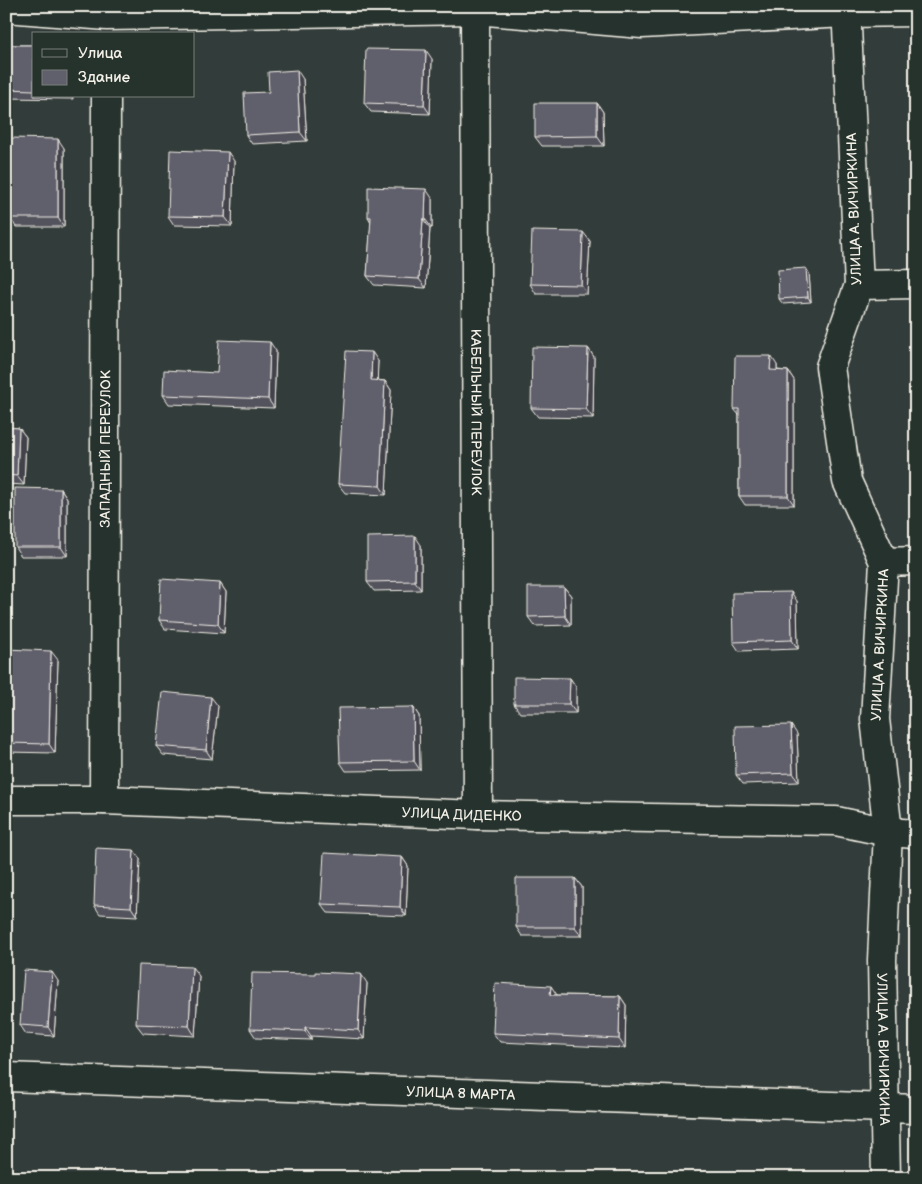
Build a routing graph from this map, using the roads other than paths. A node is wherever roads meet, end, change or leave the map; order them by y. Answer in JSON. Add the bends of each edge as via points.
{"nodes":[{"id":1,"x":6,"y":8,"type":"edge"},
{"id":2,"x":475,"y":10,"type":"junction"},
{"id":3,"x":846,"y":10,"type":"edge"},
{"id":4,"x":916,"y":12,"type":"edge"},
{"id":5,"x":107,"y":25,"type":"edge"},
{"id":6,"x":106,"y":98,"type":"edge"},
{"id":7,"x":916,"y":284,"type":"edge"},
{"id":8,"x":859,"y":285,"type":"junction"},
{"id":9,"x":916,"y":561,"type":"edge"},
{"id":10,"x":884,"y":562,"type":"junction"},
{"id":11,"x":6,"y":800,"type":"edge"},
{"id":12,"x":104,"y":800,"type":"junction"},
{"id":13,"x":478,"y":815,"type":"junction"},
{"id":14,"x":888,"y":832,"type":"junction"},
{"id":15,"x":916,"y":834,"type":"edge"},
{"id":16,"x":6,"y":1078,"type":"edge"},
{"id":17,"x":886,"y":1109,"type":"junction"},
{"id":18,"x":916,"y":1109,"type":"edge"},
{"id":19,"x":886,"y":1178,"type":"edge"}],
"edges":[{"from":1,"to":5,"type":"street"},
{"from":2,"to":3,"type":"street","via":[[642,24]]},
{"from":2,"to":5,"type":"street"},
{"from":2,"to":13,"type":"street","name":"КАБЕЛЬНЫЙ ПЕРЕУЛОК"},
{"from":3,"to":4,"type":"street"},
{"from":3,"to":8,"type":"street","name":"УЛИЦА А. ВИЧИРКИНА"},
{"from":6,"to":12,"type":"street","name":"ЗАПАДНЫЙ ПЕРЕУЛОК"},
{"from":7,"to":8,"type":"street"},
{"from":8,"to":10,"type":"street","name":"УЛИЦА А. ВИЧИРКИНА","via":[[830,367],[847,481]]},
{"from":9,"to":10,"type":"street"},
{"from":10,"to":14,"type":"street","name":"УЛИЦА А. ВИЧИРКИНА","via":[[875,719]]},
{"from":11,"to":12,"type":"street","name":"УЛИЦА ДИДЕНКО"},
{"from":12,"to":13,"type":"street","name":"УЛИЦА ДИДЕНКО"},
{"from":13,"to":14,"type":"street","name":"УЛИЦА ДИДЕНКО","via":[[836,821]]},
{"from":14,"to":15,"type":"street","name":"УЛИЦА ДИДЕНКО"},
{"from":14,"to":17,"type":"street","name":"УЛИЦА А. ВИЧИРКИНА","via":[[882,960]]},
{"from":16,"to":17,"type":"street","name":"УЛИЦА 8 МАРТА"},
{"from":17,"to":18,"type":"street","name":"УЛИЦА 8 МАРТА"},
{"from":17,"to":19,"type":"street","name":"УЛИЦА А. ВИЧИРКИНА"}]}
